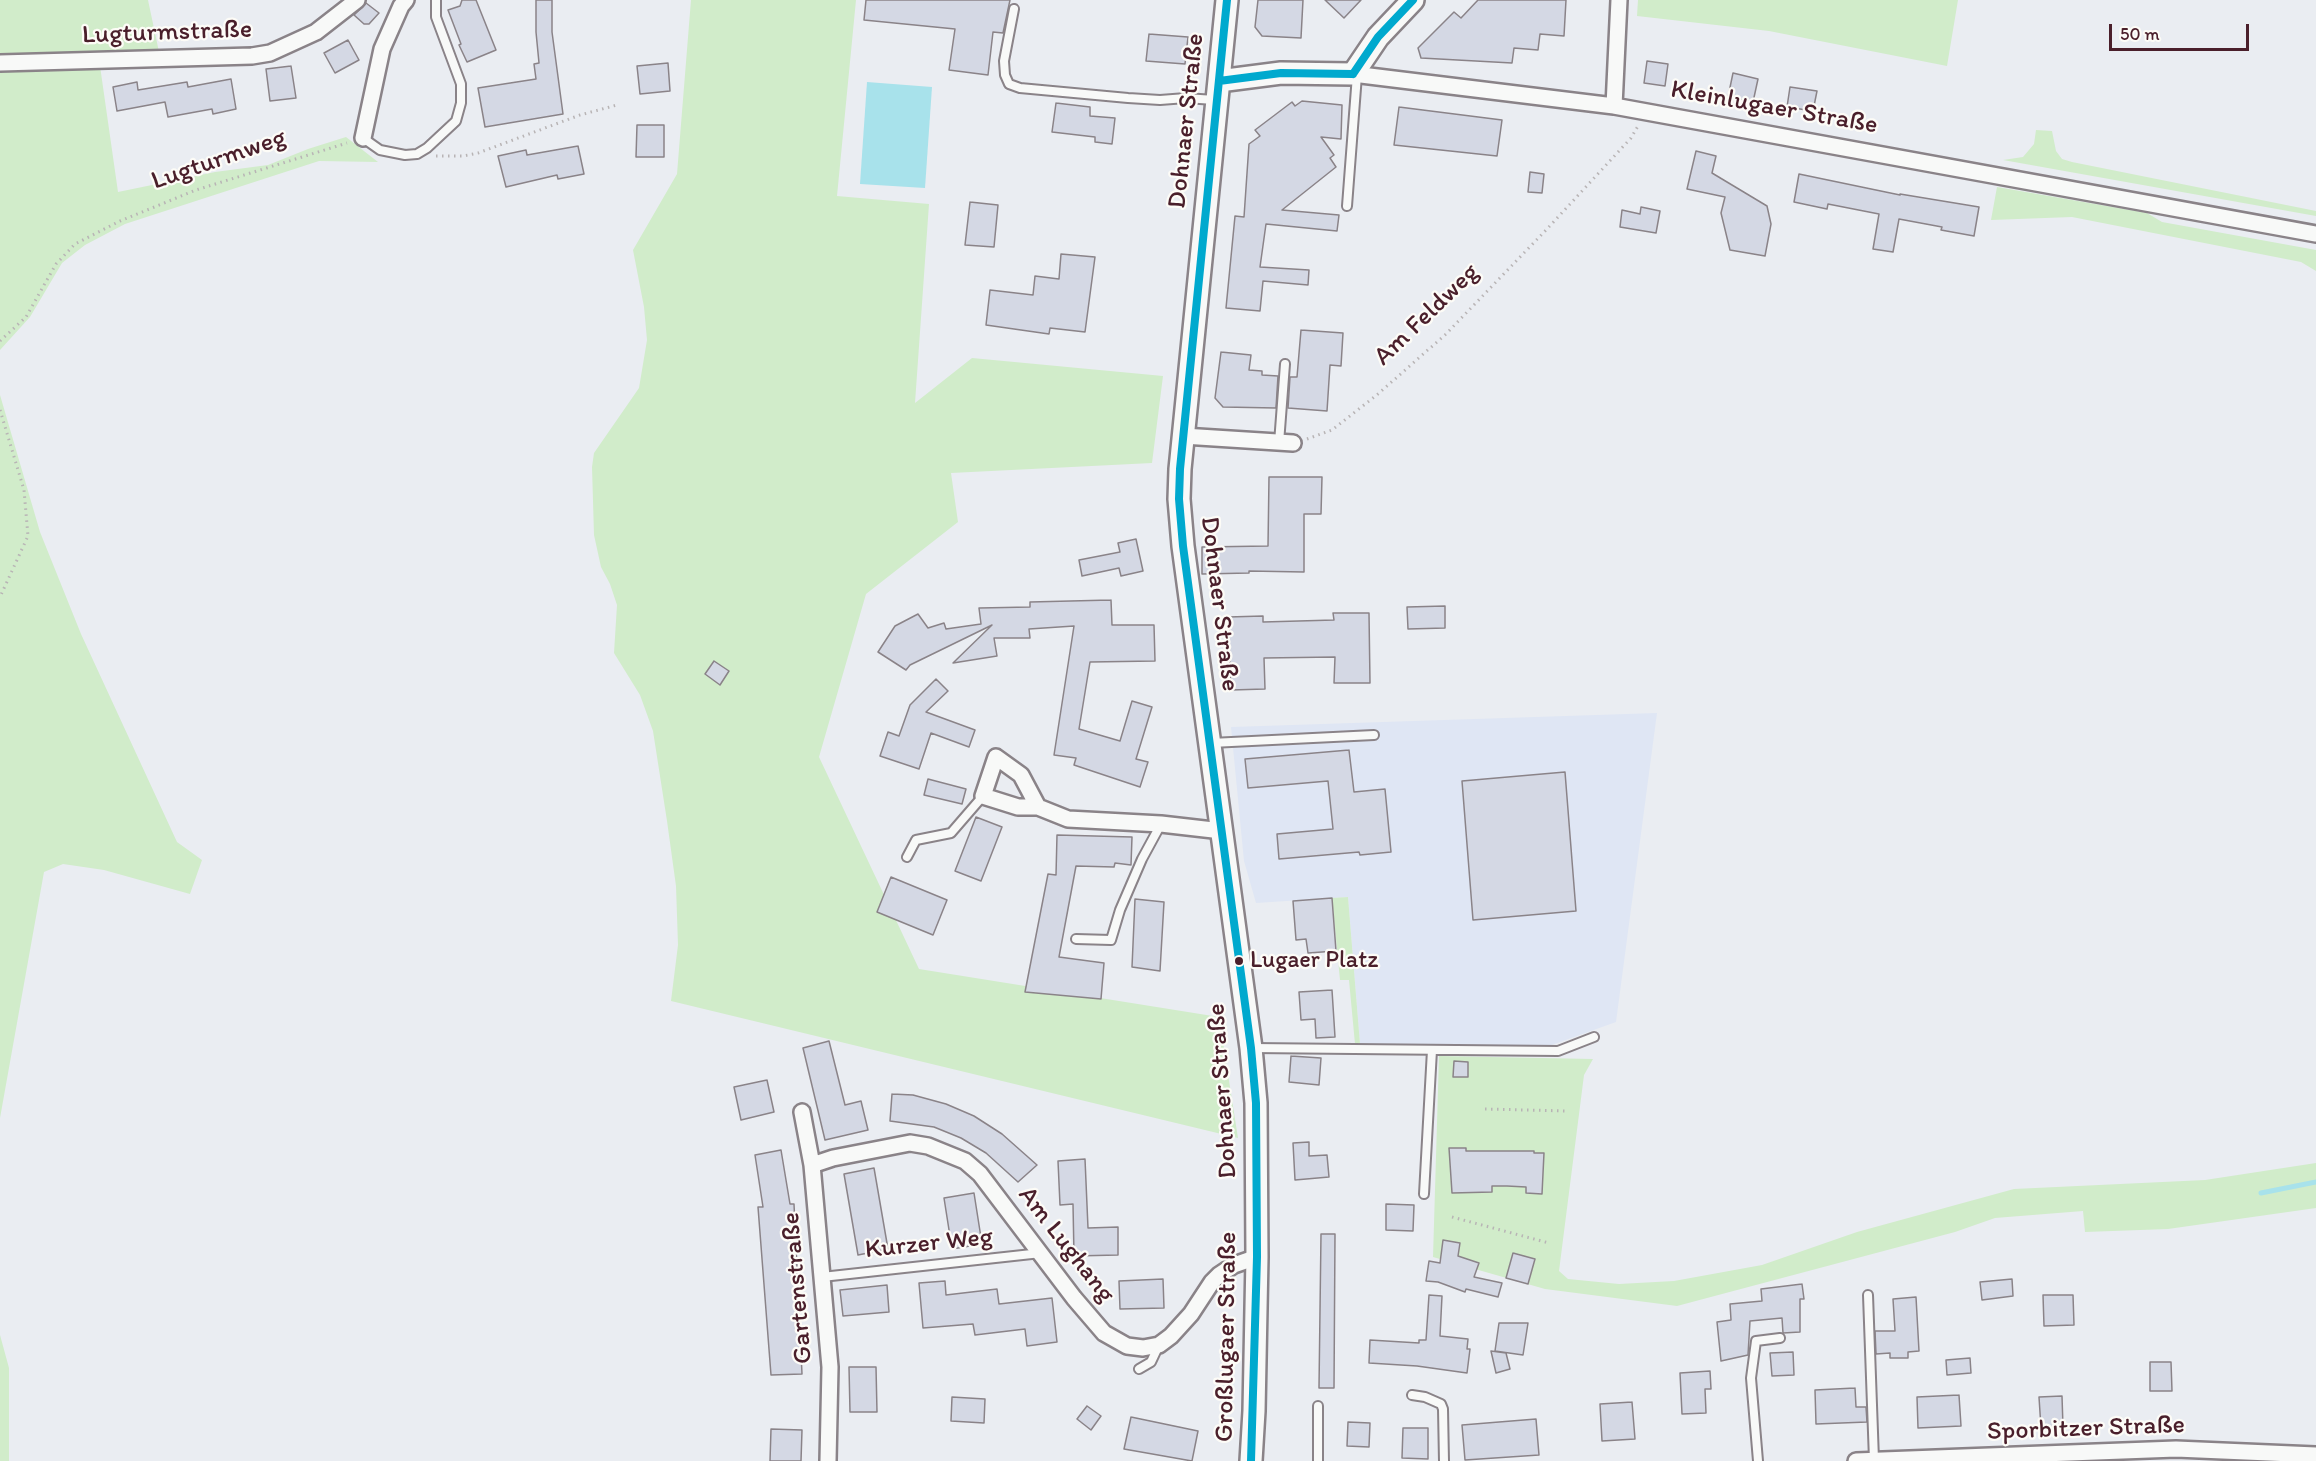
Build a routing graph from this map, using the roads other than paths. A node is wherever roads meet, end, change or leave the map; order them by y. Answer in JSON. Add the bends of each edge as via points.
{"nodes":[{"id":1,"x":357,"y":0,"type":"edge"},
{"id":2,"x":406,"y":0,"type":"edge"},
{"id":3,"x":436,"y":0,"type":"edge"},
{"id":4,"x":1227,"y":0,"type":"edge"},
{"id":5,"x":1413,"y":0,"type":"edge"},
{"id":6,"x":1620,"y":0,"type":"edge"},
{"id":7,"x":1014,"y":9,"type":"dead end"},
{"id":8,"x":0,"y":63,"type":"edge"},
{"id":9,"x":1355,"y":75,"type":"junction"},
{"id":10,"x":1218,"y":90,"type":"junction"},
{"id":11,"x":1614,"y":106,"type":"junction"},
{"id":12,"x":363,"y":138,"type":"joint"},
{"id":13,"x":1347,"y":206,"type":"dead end"},
{"id":14,"x":2316,"y":234,"type":"edge"},
{"id":15,"x":1285,"y":364,"type":"dead end"},
{"id":16,"x":1183,"y":436,"type":"junction"},
{"id":17,"x":1286,"y":443,"type":"joint"},
{"id":18,"x":1374,"y":735,"type":"dead end"},
{"id":19,"x":1210,"y":743,"type":"junction"},
{"id":20,"x":983,"y":796,"type":"junction"},
{"id":21,"x":1038,"y":807,"type":"junction"},
{"id":22,"x":1161,"y":825,"type":"junction"},
{"id":23,"x":1222,"y":831,"type":"junction"},
{"id":24,"x":908,"y":857,"type":"dead end"},
{"id":25,"x":1076,"y":939,"type":"dead end"},
{"id":26,"x":1594,"y":1037,"type":"dead end"},
{"id":27,"x":1251,"y":1048,"type":"junction"},
{"id":28,"x":1432,"y":1050,"type":"junction"},
{"id":29,"x":801,"y":1112,"type":"dead end"},
{"id":30,"x":812,"y":1165,"type":"junction"},
{"id":31,"x":1424,"y":1194,"type":"dead end"},
{"id":32,"x":1256,"y":1213,"type":"joint"},
{"id":33,"x":1041,"y":1252,"type":"junction"},
{"id":34,"x":1257,"y":1257,"type":"junction"},
{"id":35,"x":822,"y":1277,"type":"junction"},
{"id":36,"x":1868,"y":1295,"type":"dead end"},
{"id":37,"x":1780,"y":1338,"type":"dead end"},
{"id":38,"x":1159,"y":1345,"type":"junction"},
{"id":39,"x":1139,"y":1369,"type":"dead end"},
{"id":40,"x":1412,"y":1395,"type":"dead end"},
{"id":41,"x":1318,"y":1406,"type":"dead end"},
{"id":42,"x":2316,"y":1455,"type":"edge"},
{"id":43,"x":1874,"y":1460,"type":"edge"},
{"id":44,"x":828,"y":1461,"type":"edge"},
{"id":45,"x":1251,"y":1461,"type":"edge"},
{"id":46,"x":1318,"y":1461,"type":"edge"},
{"id":47,"x":1444,"y":1461,"type":"edge"},
{"id":48,"x":1758,"y":1461,"type":"edge"},
{"id":49,"x":1856,"y":1461,"type":"edge"}],
"edges":[{"from":1,"to":8,"type":"street","name":"Lugturmstraße","via":[[316,32],[270,53]]},
{"from":2,"to":12,"type":"street","via":[[382,49]]},
{"from":3,"to":12,"type":"lane","via":[[436,17],[461,84],[456,121],[417,154],[380,150]]},
{"from":4,"to":10,"type":"main road","name":"Dohnaer Straße"},
{"from":5,"to":9,"type":"main road","via":[[1378,37]]},
{"from":6,"to":11,"type":"street"},
{"from":7,"to":10,"type":"lane","via":[[1005,75],[1010,84],[1020,88],[1160,100]]},
{"from":9,"to":10,"type":"main road","name":"Kleinlugaer Straße","via":[[1281,73]]},
{"from":9,"to":11,"type":"street","name":"Kleinlugaer Straße"},
{"from":9,"to":13,"type":"lane"},
{"from":10,"to":16,"type":"main road","name":"Dohnaer Straße"},
{"from":11,"to":14,"type":"street","name":"Kleinlugaer Straße"},
{"from":15,"to":17,"type":"lane"},
{"from":16,"to":17,"type":"street"},
{"from":16,"to":19,"type":"main road","name":"Dohnaer Straße","via":[[1179,499],[1183,546]]},
{"from":18,"to":19,"type":"lane"},
{"from":19,"to":23,"type":"main road","name":"Dohnaer Straße"},
{"from":20,"to":21,"type":"street","via":[[1018,807]]},
{"from":20,"to":21,"type":"street","via":[[996,757],[1021,775]]},
{"from":20,"to":24,"type":"lane","via":[[951,833],[916,840]]},
{"from":21,"to":22,"type":"street","via":[[1068,819]]},
{"from":22,"to":23,"type":"street"},
{"from":22,"to":25,"type":"lane","via":[[1142,859],[1111,940]]},
{"from":23,"to":27,"type":"main road","name":"Dohnaer Straße"},
{"from":26,"to":28,"type":"lane","via":[[1558,1051]]},
{"from":27,"to":28,"type":"lane"},
{"from":27,"to":32,"type":"main road","name":"Dohnaer Straße","via":[[1256,1103]]},
{"from":28,"to":31,"type":"lane"},
{"from":29,"to":30,"type":"street","name":"Gartenstraße"},
{"from":30,"to":33,"type":"street","name":"Am Lughang","via":[[910,1143],[946,1152],[981,1174]]},
{"from":30,"to":35,"type":"street","name":"Gartenstraße"},
{"from":32,"to":34,"type":"main road","name":"Großlugaer Straße"},
{"from":33,"to":35,"type":"lane","name":"Kurzer Weg"},
{"from":33,"to":38,"type":"street","name":"Am Lughang","via":[[1104,1333],[1127,1346]]},
{"from":34,"to":38,"type":"street","via":[[1219,1275],[1191,1314]]},
{"from":34,"to":45,"type":"main road","name":"Großlugaer Straße"},
{"from":35,"to":44,"type":"street","name":"Gartenstraße","via":[[830,1367]]},
{"from":36,"to":43,"type":"lane"},
{"from":37,"to":48,"type":"lane","via":[[1756,1341],[1751,1378]]},
{"from":38,"to":39,"type":"lane","via":[[1151,1362]]},
{"from":40,"to":47,"type":"lane","via":[[1441,1404]]},
{"from":41,"to":46,"type":"lane"},
{"from":42,"to":43,"type":"street","name":"Sporbitzer Straße","via":[[2176,1449]]},
{"from":43,"to":49,"type":"street","name":"Sporbitzer Straße"}]}
